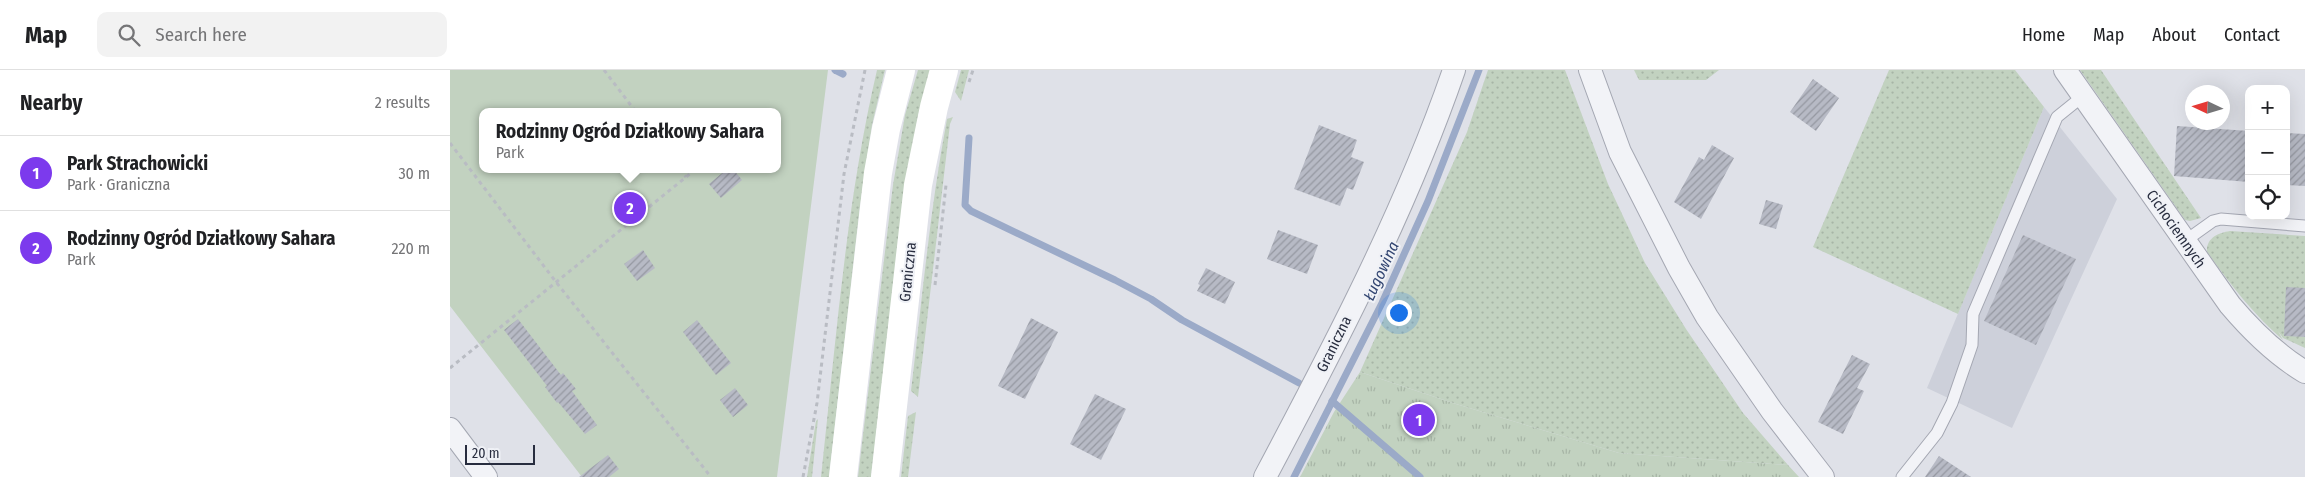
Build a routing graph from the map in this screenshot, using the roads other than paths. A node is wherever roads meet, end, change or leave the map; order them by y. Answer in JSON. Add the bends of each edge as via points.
{"nodes":[{"id":1,"x":901,"y":70,"type":"edge"},
{"id":2,"x":944,"y":70,"type":"edge"},
{"id":3,"x":1454,"y":70,"type":"edge"},
{"id":4,"x":1590,"y":70,"type":"edge"},
{"id":5,"x":2064,"y":70,"type":"edge"},
{"id":6,"x":2083,"y":96,"type":"junction"},
{"id":7,"x":2305,"y":226,"type":"edge"},
{"id":8,"x":2185,"y":241,"type":"junction"},
{"id":9,"x":2305,"y":372,"type":"edge"},
{"id":10,"x":450,"y":429,"type":"edge"},
{"id":11,"x":486,"y":477,"type":"edge"},
{"id":12,"x":843,"y":477,"type":"edge"},
{"id":13,"x":885,"y":477,"type":"edge"},
{"id":14,"x":1264,"y":477,"type":"edge"},
{"id":15,"x":1823,"y":477,"type":"edge"},
{"id":16,"x":1902,"y":477,"type":"edge"}],
"edges":[{"from":1,"to":12,"type":"main road","via":[[878,174]]},
{"from":2,"to":13,"type":"main road","name":"Graniczna","via":[[918,185]]},
{"from":3,"to":14,"type":"street","name":"Graniczna","via":[[1422,155],[1376,259],[1326,362]]},
{"from":4,"to":15,"type":"street","via":[[1620,152],[1679,268],[1772,411]]},
{"from":5,"to":6,"type":"street","name":"Cichociemnych"},
{"from":6,"to":8,"type":"street","name":"Cichociemnych"},
{"from":6,"to":16,"type":"lane","via":[[2057,117],[1974,314],[1972,345],[1952,403],[1937,433]]},
{"from":7,"to":8,"type":"lane","via":[[2222,219],[2213,221]]},
{"from":8,"to":9,"type":"street","name":"Cichociemnych","via":[[2250,329],[2282,358]]},
{"from":10,"to":11,"type":"street"}]}
